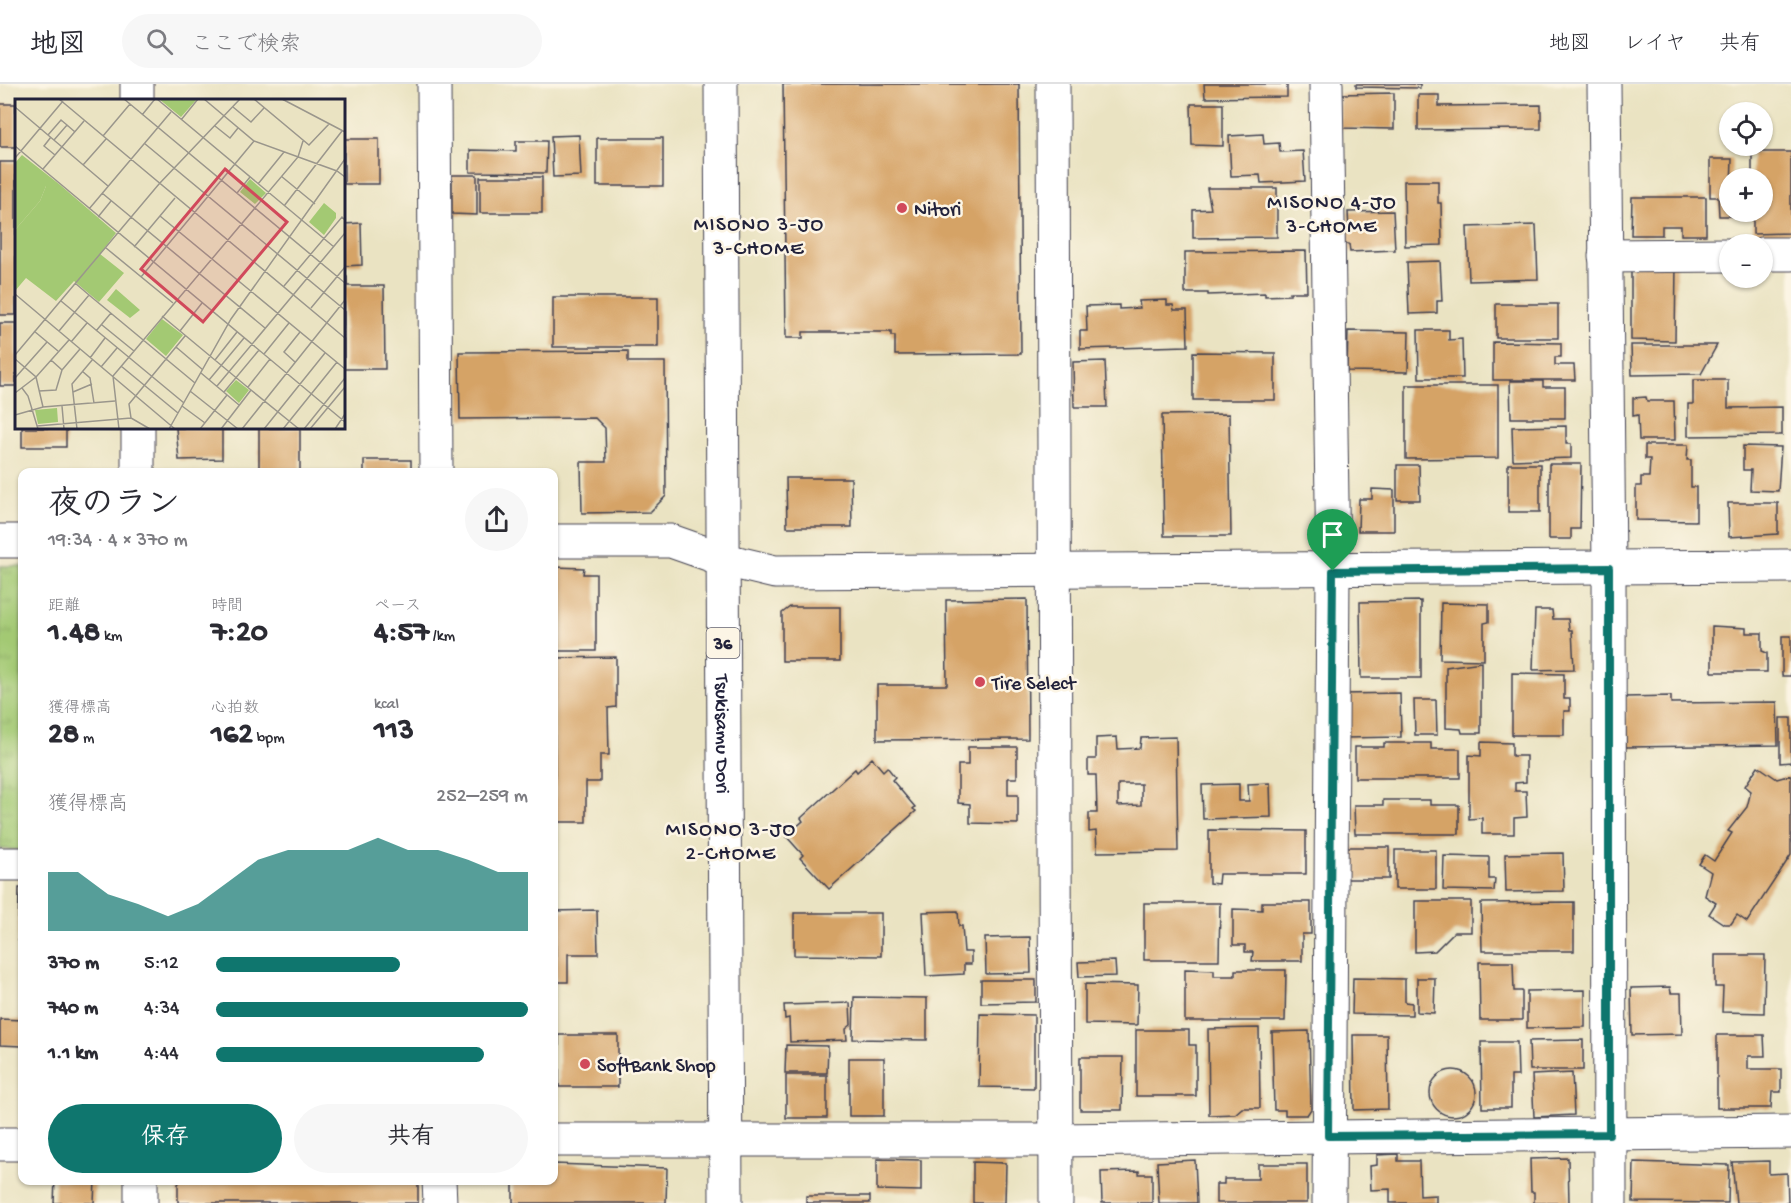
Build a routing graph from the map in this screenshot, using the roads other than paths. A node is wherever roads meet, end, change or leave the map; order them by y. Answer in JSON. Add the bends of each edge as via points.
{"nodes":[{"id":1,"x":434,"y":84,"type":"edge"},
{"id":2,"x":721,"y":84,"type":"edge"},
{"id":3,"x":1053,"y":84,"type":"edge"},
{"id":4,"x":1326,"y":84,"type":"edge"},
{"id":5,"x":1604,"y":84,"type":"edge"},
{"id":6,"x":1773,"y":254,"type":"edge"},
{"id":7,"x":1791,"y":254,"type":"edge"},
{"id":8,"x":1719,"y":255,"type":"edge"},
{"id":9,"x":1605,"y":256,"type":"junction"},
{"id":10,"x":138,"y":429,"type":"edge"},
{"id":11,"x":138,"y":468,"type":"edge"},
{"id":12,"x":436,"y":468,"type":"edge"},
{"id":13,"x":0,"y":541,"type":"edge"},
{"id":14,"x":18,"y":541,"type":"edge"},
{"id":15,"x":558,"y":541,"type":"edge"},
{"id":16,"x":724,"y":560,"type":"junction"},
{"id":17,"x":1791,"y":566,"type":"edge"},
{"id":18,"x":1609,"y":568,"type":"junction"},
{"id":19,"x":1054,"y":571,"type":"junction"},
{"id":20,"x":1333,"y":571,"type":"junction"},
{"id":21,"x":0,"y":864,"type":"edge"},
{"id":22,"x":18,"y":864,"type":"edge"},
{"id":23,"x":1791,"y":1132,"type":"edge"},
{"id":24,"x":1609,"y":1134,"type":"junction"},
{"id":25,"x":1328,"y":1136,"type":"junction"},
{"id":26,"x":558,"y":1140,"type":"edge"},
{"id":27,"x":726,"y":1140,"type":"junction"},
{"id":28,"x":1055,"y":1140,"type":"junction"},
{"id":29,"x":0,"y":1144,"type":"edge"},
{"id":30,"x":18,"y":1144,"type":"edge"},
{"id":31,"x":141,"y":1185,"type":"edge"},
{"id":32,"x":439,"y":1185,"type":"edge"},
{"id":33,"x":141,"y":1203,"type":"edge"},
{"id":34,"x":440,"y":1203,"type":"edge"},
{"id":35,"x":726,"y":1203,"type":"edge"},
{"id":36,"x":1056,"y":1203,"type":"edge"},
{"id":37,"x":1329,"y":1203,"type":"edge"},
{"id":38,"x":1610,"y":1203,"type":"edge"}],
"edges":[{"from":1,"to":12,"type":"main road"},
{"from":2,"to":16,"type":"main road","name":"Tsukisamu Dori","number":"36"},
{"from":3,"to":19,"type":"main road"},
{"from":4,"to":20,"type":"main road"},
{"from":5,"to":9,"type":"main road"},
{"from":6,"to":7,"type":"main road"},
{"from":8,"to":9,"type":"main road"},
{"from":9,"to":18,"type":"main road"},
{"from":10,"to":11,"type":"main road"},
{"from":13,"to":14,"type":"main road"},
{"from":15,"to":16,"type":"main road","via":[[671,541]]},
{"from":16,"to":19,"type":"main road","via":[[775,572]]},
{"from":16,"to":27,"type":"main road","name":"Tsukisamu Dori","number":"36"},
{"from":17,"to":18,"type":"main road"},
{"from":18,"to":20,"type":"main road"},
{"from":18,"to":24,"type":"main road"},
{"from":19,"to":20,"type":"main road"},
{"from":19,"to":28,"type":"main road"},
{"from":20,"to":25,"type":"main road"},
{"from":21,"to":22,"type":"main road"},
{"from":23,"to":24,"type":"main road"},
{"from":24,"to":25,"type":"main road"},
{"from":24,"to":38,"type":"main road"},
{"from":25,"to":28,"type":"main road"},
{"from":25,"to":37,"type":"main road"},
{"from":26,"to":27,"type":"main road"},
{"from":27,"to":28,"type":"main road"},
{"from":27,"to":35,"type":"main road","name":"Tsukisamu Dori","number":"36"},
{"from":28,"to":36,"type":"main road"},
{"from":29,"to":30,"type":"main road"},
{"from":31,"to":33,"type":"main road"},
{"from":32,"to":34,"type":"main road"}]}
